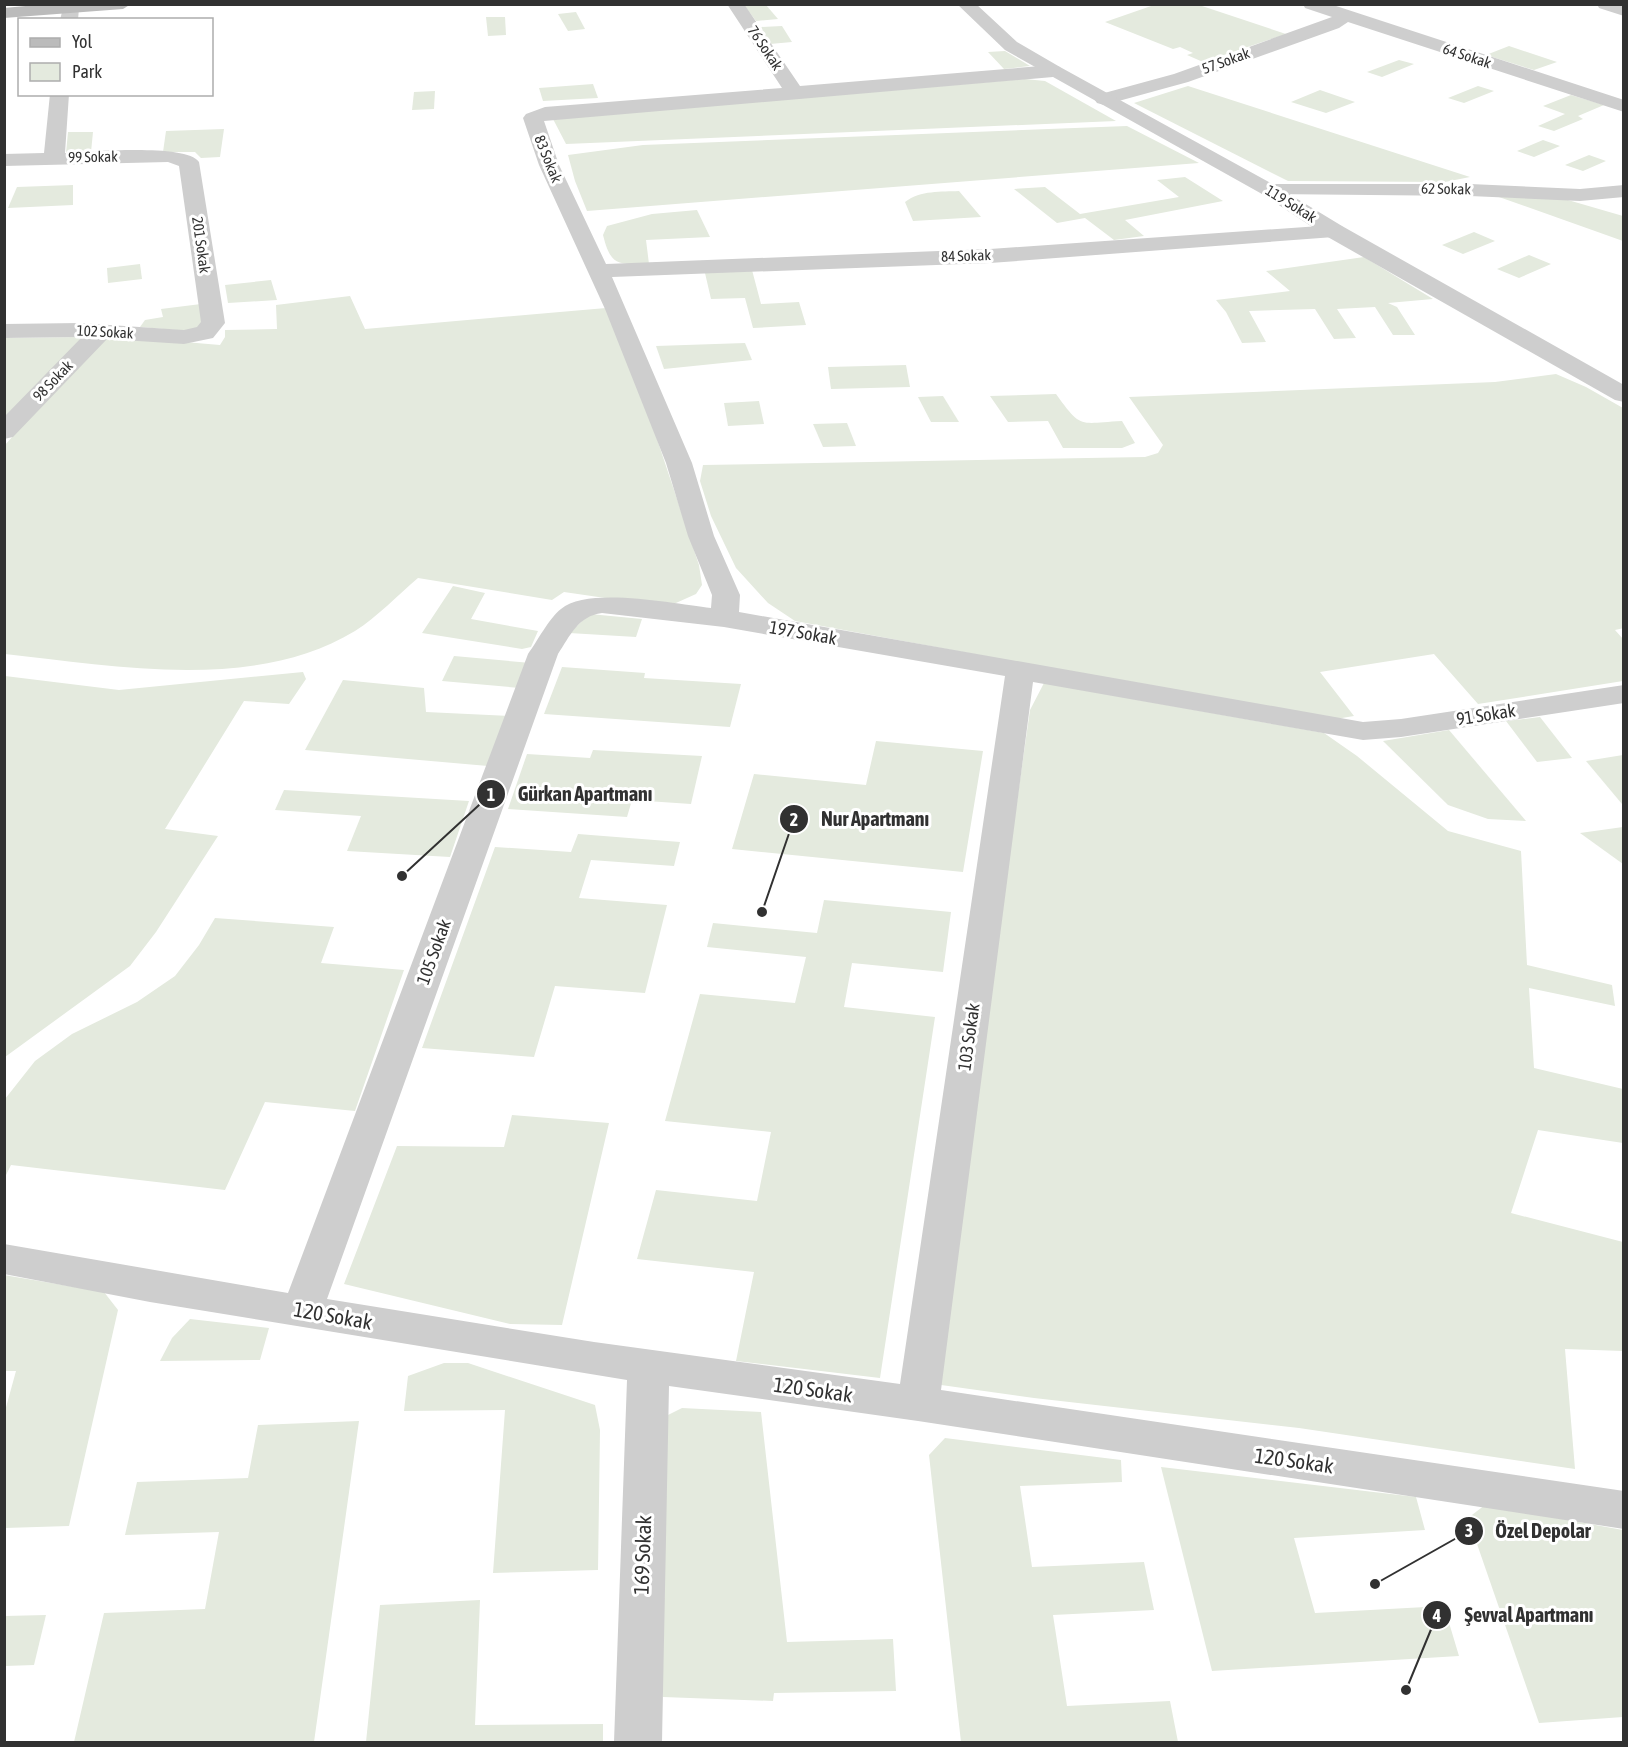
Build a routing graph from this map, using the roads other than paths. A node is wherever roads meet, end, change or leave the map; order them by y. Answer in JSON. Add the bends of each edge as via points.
{"nodes":[{"id":1,"x":123,"y":4,"type":"edge"},
{"id":2,"x":735,"y":4,"type":"edge"},
{"id":3,"x":965,"y":4,"type":"edge"},
{"id":4,"x":1311,"y":4,"type":"edge"},
{"id":5,"x":1605,"y":4,"type":"edge"},
{"id":6,"x":1623,"y":11,"type":"edge"},
{"id":7,"x":4,"y":13,"type":"edge"},
{"id":8,"x":69,"y":14,"type":"edge"},
{"id":9,"x":1345,"y":16,"type":"junction"},
{"id":10,"x":1053,"y":71,"type":"junction"},
{"id":11,"x":1623,"y":83,"type":"edge"},
{"id":12,"x":794,"y":92,"type":"junction"},
{"id":13,"x":60,"y":96,"type":"edge"},
{"id":14,"x":1590,"y":96,"type":"junction"},
{"id":15,"x":1104,"y":99,"type":"junction"},
{"id":16,"x":1623,"y":106,"type":"edge"},
{"id":17,"x":54,"y":158,"type":"junction"},
{"id":18,"x":181,"y":158,"type":"joint"},
{"id":19,"x":4,"y":160,"type":"edge"},
{"id":20,"x":1269,"y":190,"type":"junction"},
{"id":21,"x":1623,"y":191,"type":"edge"},
{"id":22,"x":1565,"y":195,"type":"junction"},
{"id":23,"x":1623,"y":211,"type":"edge"},
{"id":24,"x":1334,"y":231,"type":"junction"},
{"id":25,"x":598,"y":271,"type":"junction"},
{"id":26,"x":4,"y":331,"type":"edge"},
{"id":27,"x":101,"y":331,"type":"junction"},
{"id":28,"x":205,"y":333,"type":"joint"},
{"id":29,"x":1623,"y":395,"type":"edge"},
{"id":30,"x":4,"y":432,"type":"edge"},
{"id":31,"x":585,"y":607,"type":"joint"},
{"id":32,"x":724,"y":618,"type":"junction"},
{"id":33,"x":1020,"y":671,"type":"junction"},
{"id":34,"x":1623,"y":694,"type":"edge"},
{"id":35,"x":1347,"y":728,"type":"joint"},
{"id":36,"x":4,"y":1259,"type":"edge"},
{"id":37,"x":302,"y":1311,"type":"junction"},
{"id":38,"x":648,"y":1367,"type":"junction"},
{"id":39,"x":918,"y":1404,"type":"junction"},
{"id":40,"x":1623,"y":1510,"type":"edge"},
{"id":41,"x":638,"y":1743,"type":"edge"}],
"edges":[{"from":1,"to":8,"type":"main road"},
{"from":2,"to":12,"type":"street","name":"76 Sokak"},
{"from":3,"to":10,"type":"street","name":"119 Sokak","via":[[1011,46]]},
{"from":4,"to":9,"type":"street","name":"64 Sokak"},
{"from":5,"to":6,"type":"street"},
{"from":7,"to":8,"type":"main road"},
{"from":9,"to":14,"type":"street","name":"64 Sokak"},
{"from":9,"to":15,"type":"street","name":"57 Sokak","via":[[1333,24],[1181,78]]},
{"from":10,"to":12,"type":"street","name":"83 Sokak"},
{"from":10,"to":15,"type":"street","name":"119 Sokak"},
{"from":11,"to":14,"type":"street"},
{"from":12,"to":25,"type":"street","name":"83 Sokak","via":[[545,113],[533,118],[549,165]]},
{"from":13,"to":17,"type":"street"},
{"from":14,"to":16,"type":"street","name":"64 Sokak"},
{"from":15,"to":20,"type":"street","name":"119 Sokak"},
{"from":17,"to":18,"type":"street","name":"99 Sokak"},
{"from":17,"to":19,"type":"street","name":"99 Sokak"},
{"from":18,"to":28,"type":"street","name":"201 Sokak","via":[[190,164],[213,323]]},
{"from":20,"to":22,"type":"street","name":"62 Sokak","via":[[1470,190]]},
{"from":20,"to":24,"type":"street","name":"119 Sokak"},
{"from":21,"to":22,"type":"street","name":"62 Sokak"},
{"from":22,"to":23,"type":"street"},
{"from":24,"to":25,"type":"street","name":"84 Sokak","via":[[990,256]]},
{"from":24,"to":29,"type":"street","name":"119 Sokak"},
{"from":25,"to":32,"type":"street","name":"83 Sokak","via":[[679,463],[701,536],[726,596]]},
{"from":26,"to":27,"type":"street","name":"102 Sokak"},
{"from":27,"to":28,"type":"street","name":"102 Sokak","via":[[184,337]]},
{"from":27,"to":30,"type":"street","name":"98 Sokak"},
{"from":31,"to":32,"type":"street","name":"197 Sokak","via":[[602,605]]},
{"from":31,"to":37,"type":"street","name":"105 Sokak","via":[[570,615],[543,654]]},
{"from":32,"to":33,"type":"street","name":"197 Sokak"},
{"from":33,"to":35,"type":"street","name":"197 Sokak"},
{"from":33,"to":39,"type":"street","name":"103 Sokak"},
{"from":34,"to":35,"type":"street","name":"91 Sokak","via":[[1378,731]]},
{"from":36,"to":37,"type":"street","name":"120 Sokak"},
{"from":37,"to":38,"type":"street","name":"120 Sokak"},
{"from":38,"to":39,"type":"street","name":"120 Sokak"},
{"from":38,"to":41,"type":"street","name":"169 Sokak"},
{"from":39,"to":40,"type":"street","name":"120 Sokak"}]}
